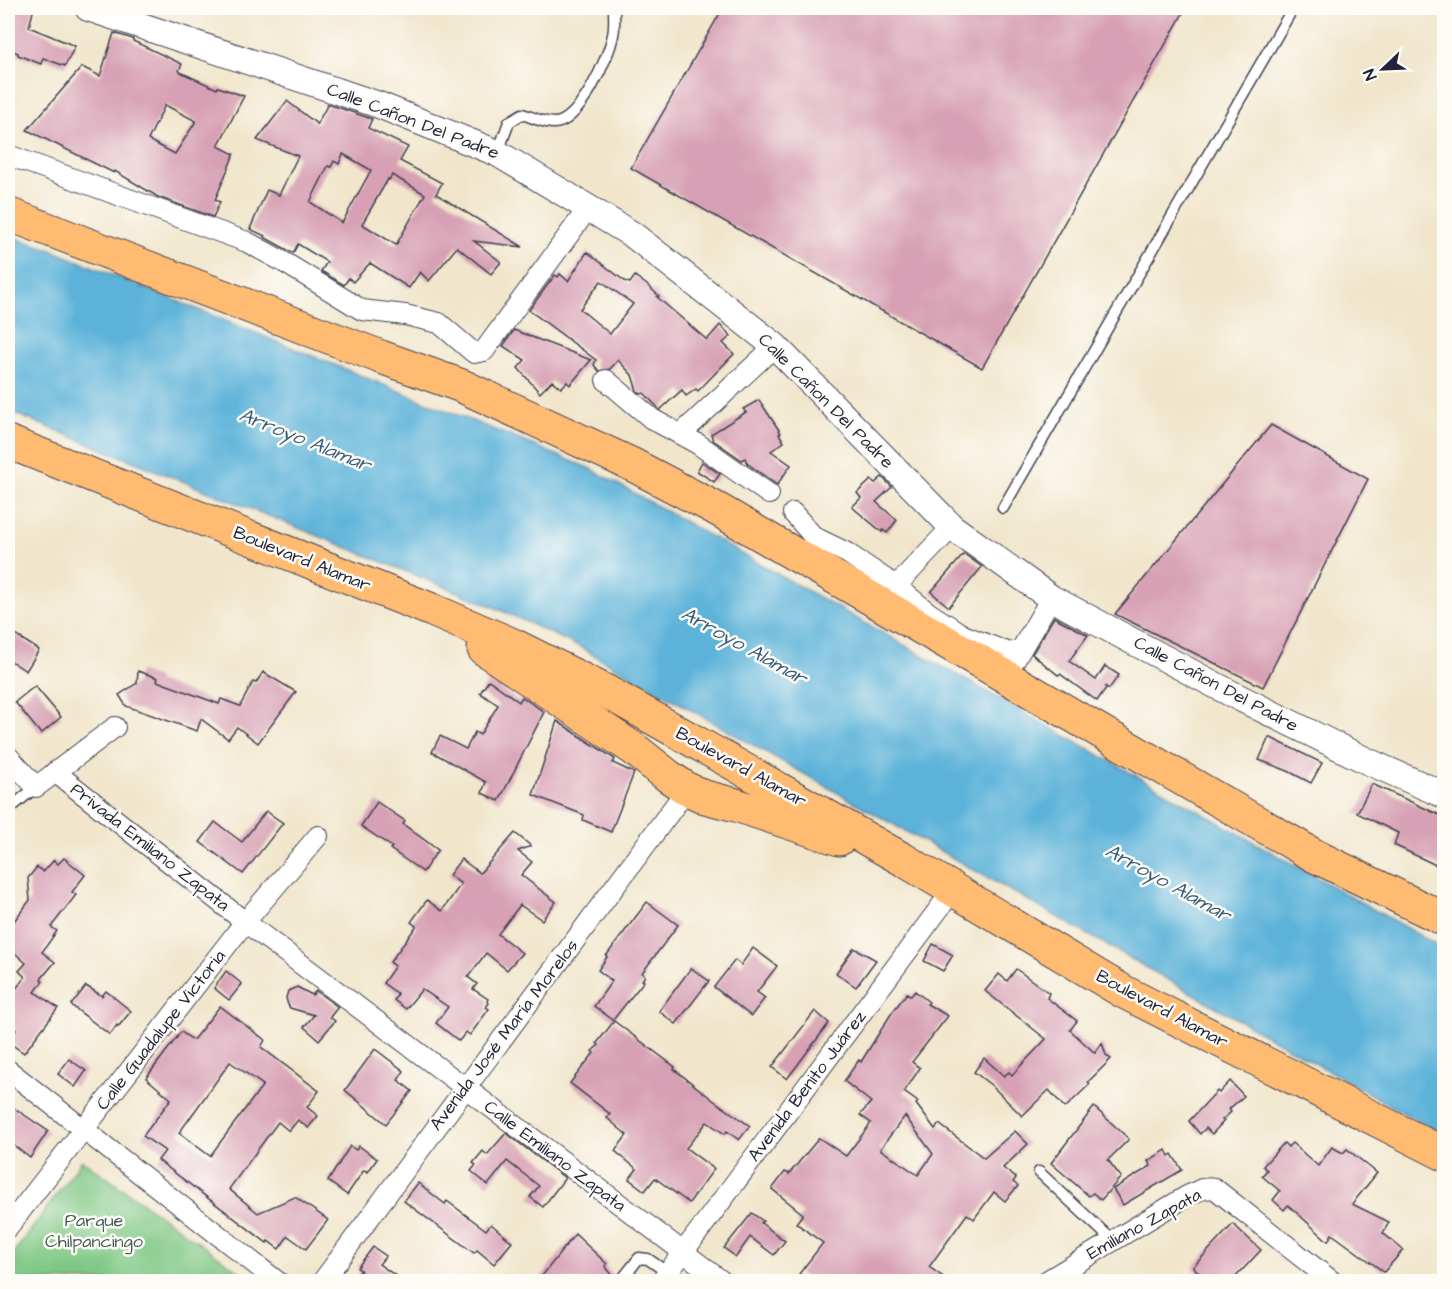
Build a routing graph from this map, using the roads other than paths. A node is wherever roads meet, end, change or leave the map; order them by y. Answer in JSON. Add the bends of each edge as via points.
{"nodes":[{"id":1,"x":88,"y":8,"type":"edge"},
{"id":2,"x":614,"y":8,"type":"edge"},
{"id":3,"x":1293,"y":8,"type":"edge"},
{"id":4,"x":497,"y":153,"type":"junction"},
{"id":5,"x":8,"y":155,"type":"edge"},
{"id":6,"x":589,"y":207,"type":"junction"},
{"id":7,"x":8,"y":214,"type":"edge"},
{"id":8,"x":775,"y":346,"type":"junction"},
{"id":9,"x":606,"y":380,"type":"dead end"},
{"id":10,"x":681,"y":434,"type":"junction"},
{"id":11,"x":8,"y":442,"type":"edge"},
{"id":12,"x":769,"y":494,"type":"dead end"},
{"id":13,"x":1003,"y":508,"type":"dead end"},
{"id":14,"x":793,"y":513,"type":"dead end"},
{"id":15,"x":952,"y":527,"type":"junction"},
{"id":16,"x":896,"y":586,"type":"junction"},
{"id":17,"x":1051,"y":598,"type":"junction"},
{"id":18,"x":432,"y":610,"type":"junction"},
{"id":19,"x":1013,"y":664,"type":"junction"},
{"id":20,"x":115,"y":726,"type":"dead end"},
{"id":21,"x":8,"y":756,"type":"edge"},
{"id":22,"x":55,"y":772,"type":"junction"},
{"id":23,"x":36,"y":787,"type":"junction"},
{"id":24,"x":687,"y":789,"type":"junction"},
{"id":25,"x":1444,"y":795,"type":"edge"},
{"id":26,"x":8,"y":810,"type":"edge"},
{"id":27,"x":318,"y":836,"type":"dead end"},
{"id":28,"x":904,"y":860,"type":"junction"},
{"id":29,"x":953,"y":890,"type":"junction"},
{"id":30,"x":1444,"y":919,"type":"edge"},
{"id":31,"x":245,"y":922,"type":"junction"},
{"id":32,"x":8,"y":1070,"type":"edge"},
{"id":33,"x":465,"y":1088,"type":"junction"},
{"id":34,"x":83,"y":1131,"type":"junction"},
{"id":35,"x":1444,"y":1154,"type":"edge"},
{"id":36,"x":1039,"y":1172,"type":"dead end"},
{"id":37,"x":8,"y":1227,"type":"edge"},
{"id":38,"x":1112,"y":1240,"type":"junction"},
{"id":39,"x":684,"y":1252,"type":"junction"},
{"id":40,"x":664,"y":1277,"type":"edge"},
{"id":41,"x":278,"y":1281,"type":"edge"},
{"id":42,"x":321,"y":1281,"type":"edge"},
{"id":43,"x":620,"y":1281,"type":"edge"},
{"id":44,"x":723,"y":1281,"type":"edge"},
{"id":45,"x":1045,"y":1281,"type":"edge"},
{"id":46,"x":1333,"y":1281,"type":"edge"}],
"edges":[{"from":1,"to":4,"type":"street","name":"Calle Cañon Del Padre","via":[[137,20],[378,105]]},
{"from":2,"to":4,"type":"lane","via":[[613,36],[597,77],[577,110],[554,124],[522,114],[509,122]]},
{"from":3,"to":13,"type":"lane"},
{"from":4,"to":6,"type":"street","name":"Calle Cañon Del Padre"},
{"from":5,"to":6,"type":"street","via":[[247,242],[362,310],[439,323],[474,353],[484,351]]},
{"from":6,"to":8,"type":"street","name":"Calle Cañon Del Padre","via":[[633,235]]},
{"from":7,"to":19,"type":"highway","via":[[514,408],[633,465]]},
{"from":8,"to":10,"type":"street"},
{"from":8,"to":15,"type":"street","name":"Calle Cañon Del Padre"},
{"from":9,"to":10,"type":"street","via":[[652,419]]},
{"from":10,"to":12,"type":"street"},
{"from":11,"to":18,"type":"highway","name":"Boulevard Alamar"},
{"from":14,"to":16,"type":"street","via":[[814,537],[847,553]]},
{"from":15,"to":16,"type":"street"},
{"from":15,"to":17,"type":"street","name":"Calle Cañon Del Padre"},
{"from":16,"to":19,"type":"street","via":[[963,635],[1009,653]]},
{"from":17,"to":19,"type":"street"},
{"from":17,"to":25,"type":"street","name":"Calle Cañon Del Padre","via":[[1232,694]]},
{"from":18,"to":24,"type":"highway"},
{"from":18,"to":28,"type":"highway","name":"Boulevard Alamar","via":[[607,692]]},
{"from":19,"to":30,"type":"highway","via":[[1315,856]]},
{"from":20,"to":22,"type":"street"},
{"from":21,"to":23,"type":"street"},
{"from":22,"to":23,"type":"street"},
{"from":22,"to":31,"type":"street","name":"Privada Emiliano Zapata"},
{"from":23,"to":26,"type":"lane"},
{"from":24,"to":28,"type":"highway"},
{"from":24,"to":33,"type":"street","name":"Avenida José María Morelos"},
{"from":27,"to":31,"type":"street","name":"Calle Guadalupe Victoria"},
{"from":28,"to":29,"type":"highway","name":"Boulevard Alamar"},
{"from":29,"to":35,"type":"highway","name":"Boulevard Alamar","via":[[1124,992]]},
{"from":29,"to":39,"type":"street","name":"Avenida Benito Juárez"},
{"from":31,"to":33,"type":"street","name":"Calle Emiliano Zapata"},
{"from":31,"to":34,"type":"street","name":"Calle Guadalupe Victoria"},
{"from":32,"to":34,"type":"street"},
{"from":33,"to":39,"type":"street","name":"Calle Emiliano Zapata"},
{"from":33,"to":42,"type":"street","name":"Avenida José María Morelos"},
{"from":34,"to":37,"type":"street","name":"Calle Guadalupe Victoria"},
{"from":34,"to":41,"type":"street"},
{"from":36,"to":38,"type":"lane"},
{"from":38,"to":45,"type":"street","name":"Emiliano Zapata"},
{"from":38,"to":46,"type":"street","name":"Emiliano Zapata","via":[[1187,1196],[1214,1188]]},
{"from":39,"to":40,"type":"street","name":"Avenida Benito Juárez"},
{"from":39,"to":44,"type":"street","name":"Calle Emiliano Zapata"},
{"from":40,"to":43,"type":"lane","via":[[648,1259],[639,1258]]}]}
